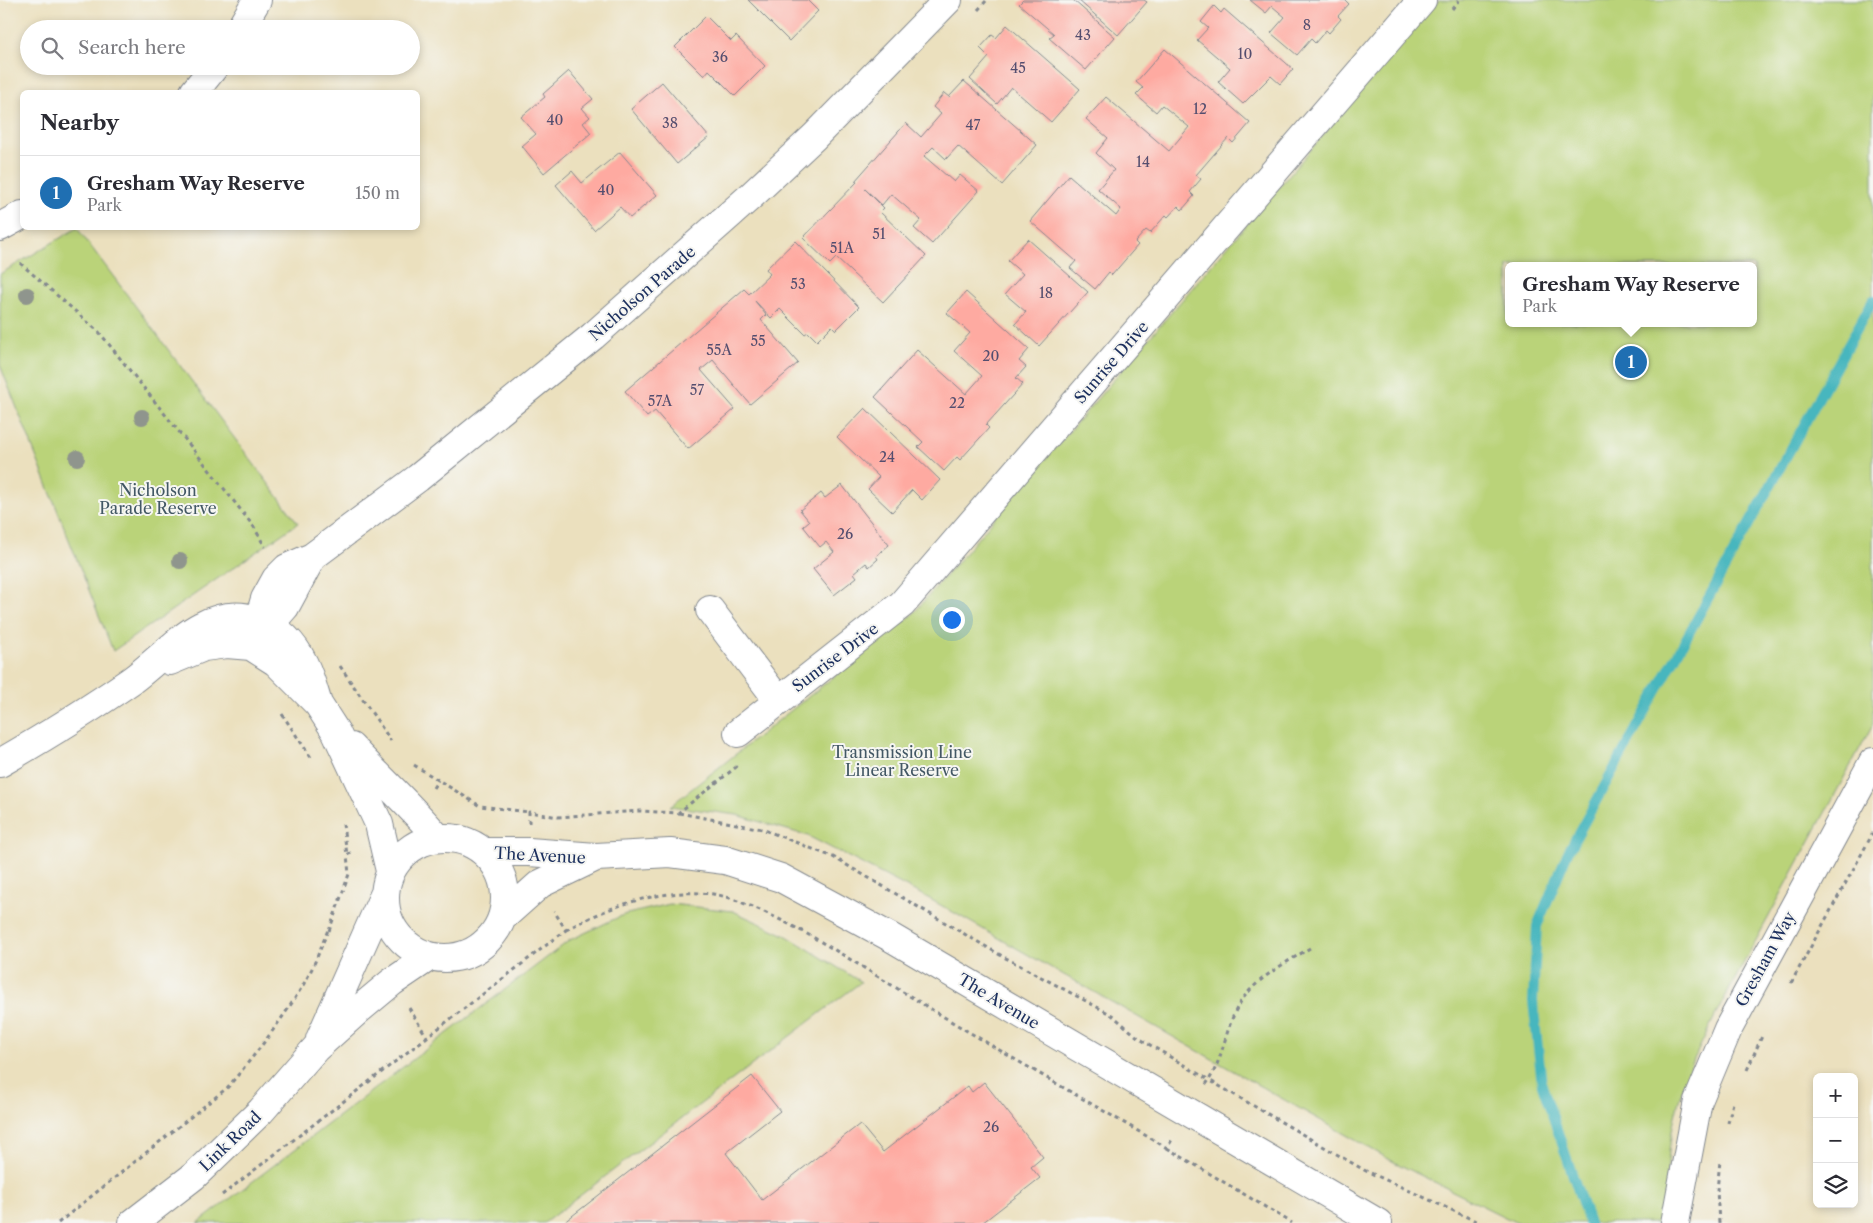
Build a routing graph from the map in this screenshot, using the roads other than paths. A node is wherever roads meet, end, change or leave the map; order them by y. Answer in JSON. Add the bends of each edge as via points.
{"nodes":[{"id":1,"x":256,"y":0,"type":"edge"},
{"id":2,"x":948,"y":0,"type":"edge"},
{"id":3,"x":1422,"y":0,"type":"edge"},
{"id":4,"x":245,"y":20,"type":"edge"},
{"id":5,"x":208,"y":75,"type":"edge"},
{"id":6,"x":196,"y":90,"type":"edge"},
{"id":7,"x":20,"y":216,"type":"edge"},
{"id":8,"x":0,"y":227,"type":"edge"},
{"id":9,"x":710,"y":610,"type":"dead end"},
{"id":10,"x":264,"y":623,"type":"junction"},
{"id":11,"x":251,"y":646,"type":"junction"},
{"id":12,"x":145,"y":671,"type":"junction"},
{"id":13,"x":778,"y":700,"type":"junction"},
{"id":14,"x":318,"y":704,"type":"junction"},
{"id":15,"x":336,"y":732,"type":"junction"},
{"id":16,"x":738,"y":733,"type":"dead end"},
{"id":17,"x":1873,"y":762,"type":"edge"},
{"id":18,"x":0,"y":763,"type":"edge"},
{"id":19,"x":438,"y":838,"type":"junction"},
{"id":20,"x":485,"y":852,"type":"junction"},
{"id":21,"x":596,"y":857,"type":"junction"},
{"id":22,"x":387,"y":883,"type":"junction"},
{"id":23,"x":503,"y":917,"type":"junction"},
{"id":24,"x":429,"y":957,"type":"junction"},
{"id":25,"x":316,"y":1048,"type":"junction"},
{"id":26,"x":1686,"y":1168,"type":"junction"},
{"id":27,"x":1370,"y":1221,"type":"edge"},
{"id":28,"x":133,"y":1223,"type":"edge"},
{"id":29,"x":1675,"y":1223,"type":"edge"},
{"id":30,"x":1691,"y":1223,"type":"edge"}],
"edges":[{"from":1,"to":4,"type":"street"},
{"from":2,"to":10,"type":"street","name":"Nicholson Parade","via":[[786,163],[600,330],[434,466],[312,557],[287,568],[264,599]]},
{"from":3,"to":13,"type":"street","name":"Sunrise Drive","via":[[916,589],[886,618]]},
{"from":5,"to":6,"type":"street"},
{"from":7,"to":8,"type":"street"},
{"from":9,"to":13,"type":"street","name":"Sunrise Drive"},
{"from":10,"to":11,"type":"street","name":"Nicholson Parade"},
{"from":10,"to":12,"type":"street","via":[[237,615],[219,617],[199,627]]},
{"from":10,"to":14,"type":"street","via":[[291,644],[304,664]]},
{"from":11,"to":12,"type":"street","via":[[227,644],[204,647]]},
{"from":11,"to":14,"type":"street","via":[[276,662]]},
{"from":12,"to":18,"type":"street","via":[[52,733]]},
{"from":13,"to":16,"type":"street","name":"Sunrise Drive"},
{"from":14,"to":15,"type":"street"},
{"from":15,"to":19,"type":"street"},
{"from":15,"to":22,"type":"street","via":[[379,824]]},
{"from":17,"to":26,"type":"street","name":"Gresham Way","via":[[1728,1029],[1698,1101]]},
{"from":19,"to":20,"type":"street","via":[[454,838]]},
{"from":19,"to":22,"type":"street","via":[[418,843],[402,855]]},
{"from":20,"to":21,"type":"street","name":"The Avenue"},
{"from":20,"to":23,"type":"street","via":[[504,882]]},
{"from":21,"to":23,"type":"street","name":"The Avenue","via":[[540,884]]},
{"from":21,"to":27,"type":"street","name":"The Avenue","via":[[670,853],[725,860],[781,878],[892,938]]},
{"from":22,"to":24,"type":"street","via":[[386,915],[396,934],[411,948]]},
{"from":22,"to":25,"type":"street","name":"Link Road"},
{"from":23,"to":24,"type":"street","via":[[495,933],[466,955],[448,959]]},
{"from":24,"to":25,"type":"street","name":"Link Road","via":[[392,982]]},
{"from":25,"to":28,"type":"street","name":"Link Road","via":[[261,1111],[194,1176]]},
{"from":26,"to":29,"type":"street","name":"Gresham Way"},
{"from":26,"to":30,"type":"street","name":"Gresham Way"}]}
